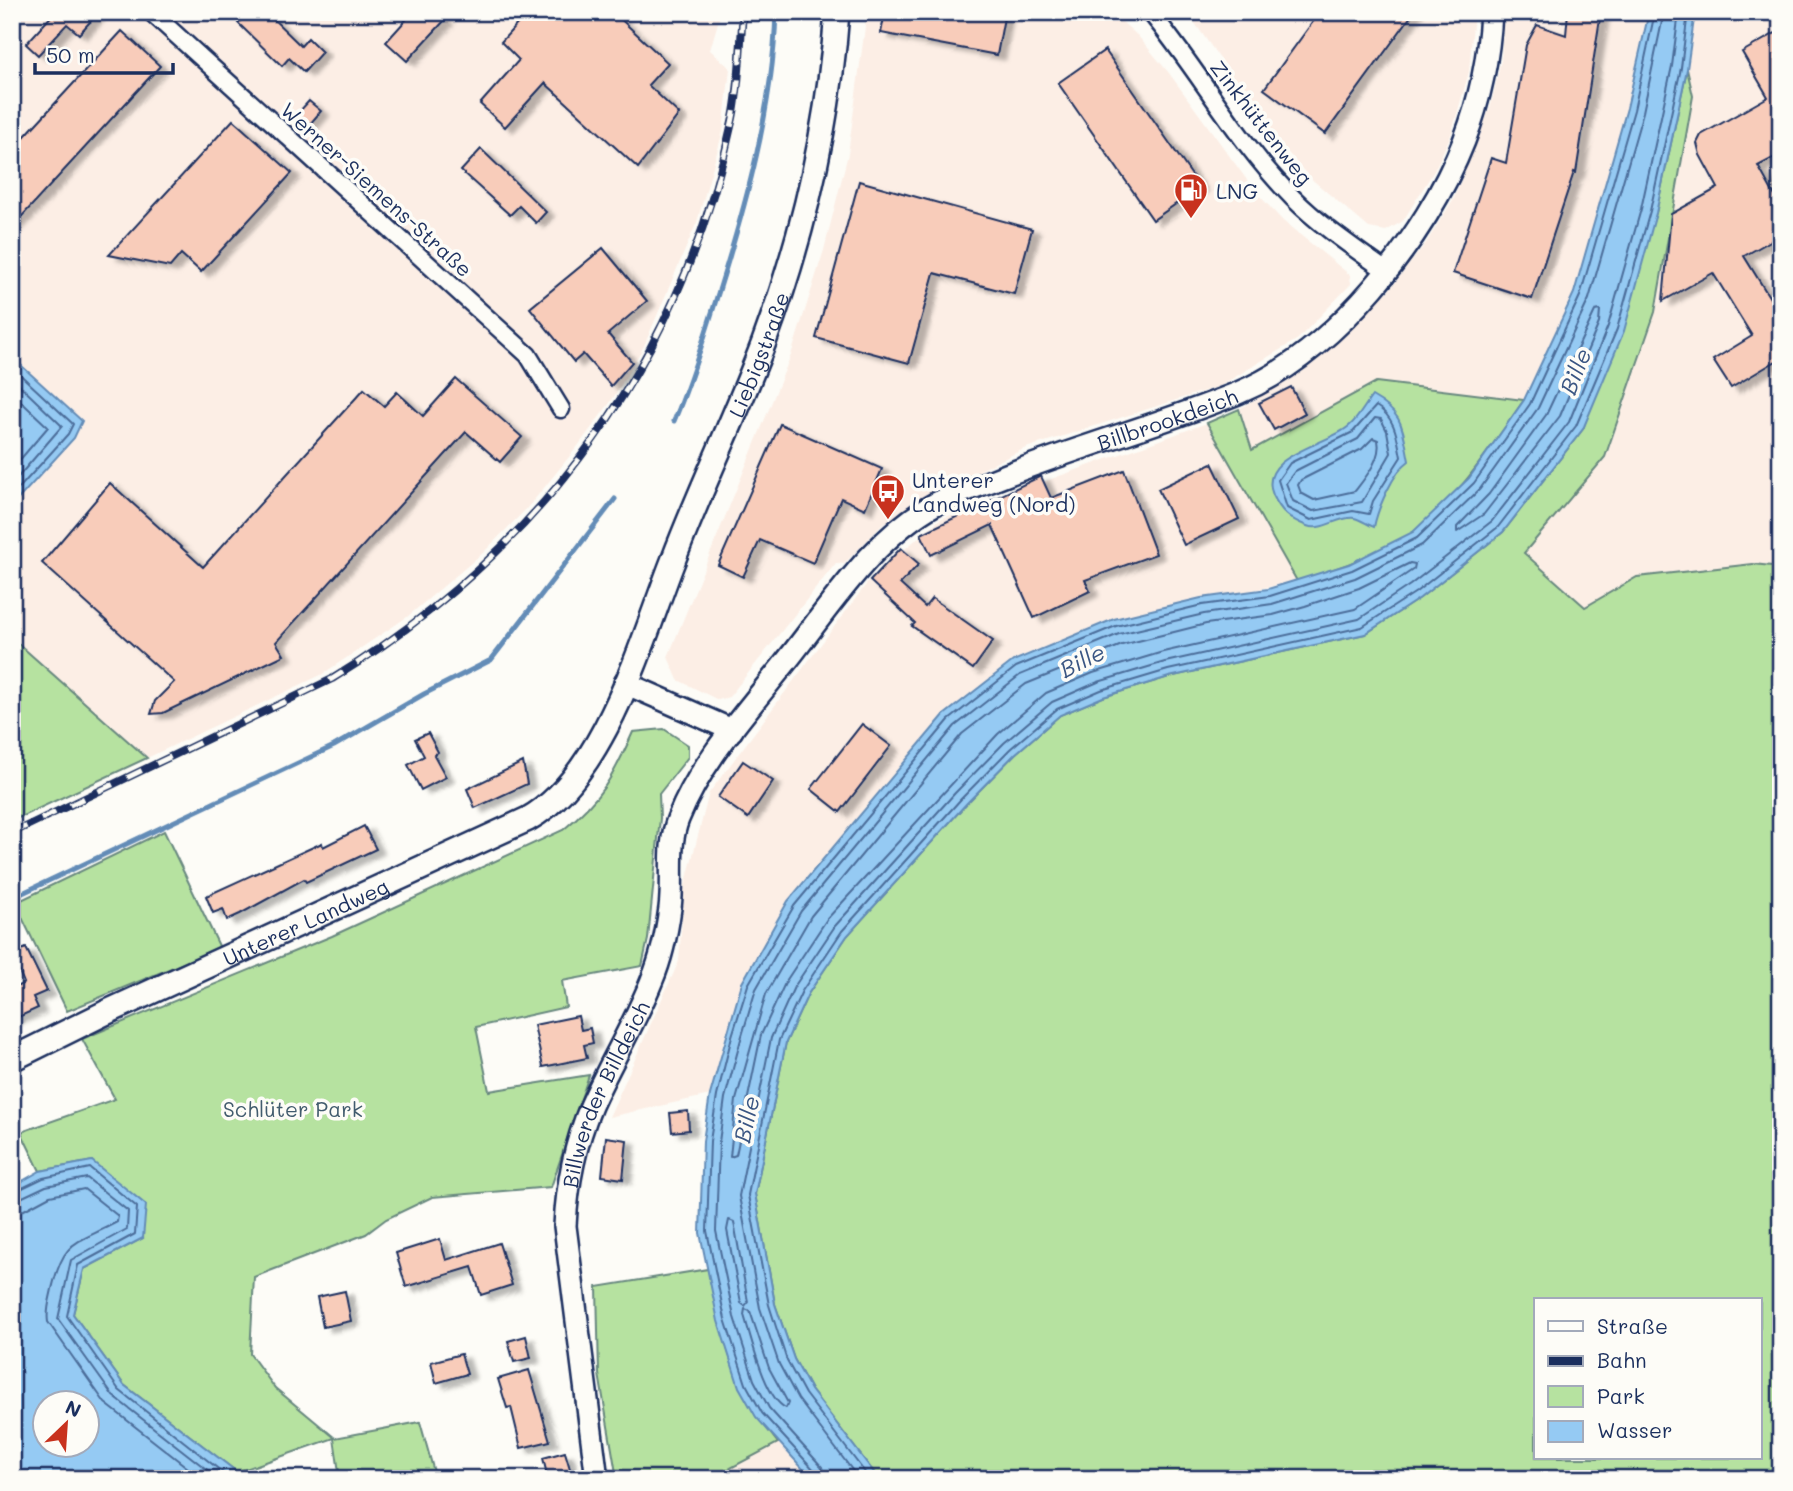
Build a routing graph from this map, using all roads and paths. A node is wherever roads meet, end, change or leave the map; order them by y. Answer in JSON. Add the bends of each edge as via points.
{"nodes":[{"id":1,"x":151,"y":12,"type":"edge"},
{"id":2,"x":837,"y":12,"type":"edge"},
{"id":3,"x":1150,"y":12,"type":"edge"},
{"id":4,"x":1491,"y":12,"type":"edge"},
{"id":5,"x":1386,"y":271,"type":"junction"},
{"id":6,"x":561,"y":409,"type":"dead end"},
{"id":7,"x":625,"y":683,"type":"junction"},
{"id":8,"x":732,"y":730,"type":"junction"},
{"id":9,"x":583,"y":766,"type":"joint"},
{"id":10,"x":12,"y":1059,"type":"edge"},
{"id":11,"x":597,"y":1479,"type":"edge"}],
"edges":[{"from":1,"to":6,"type":"street","name":"Werner-Siemens-Straße","via":[[527,355]]},
{"from":2,"to":7,"type":"main road","name":"Liebigstraße","via":[[828,94],[811,181],[765,339]]},
{"from":3,"to":5,"type":"street","name":"Zinkhüttenweg","via":[[1285,190],[1328,229]]},
{"from":4,"to":5,"type":"street","name":"Billbrookdeich","via":[[1479,98],[1464,143],[1440,190]]},
{"from":5,"to":8,"type":"street","name":"Billbrookdeich","via":[[1298,359],[1241,392],[1045,459],[937,503],[865,562]]},
{"from":7,"to":8,"type":"street"},
{"from":7,"to":9,"type":"main road","name":"Liebigstraße"},
{"from":8,"to":11,"type":"street","name":"Billwerder Billdeich","via":[[678,817],[671,848],[670,908],[654,978],[590,1108],[567,1196],[565,1226]]},
{"from":9,"to":10,"type":"main road","name":"Unterer Landweg","via":[[552,802],[528,820]]}]}
